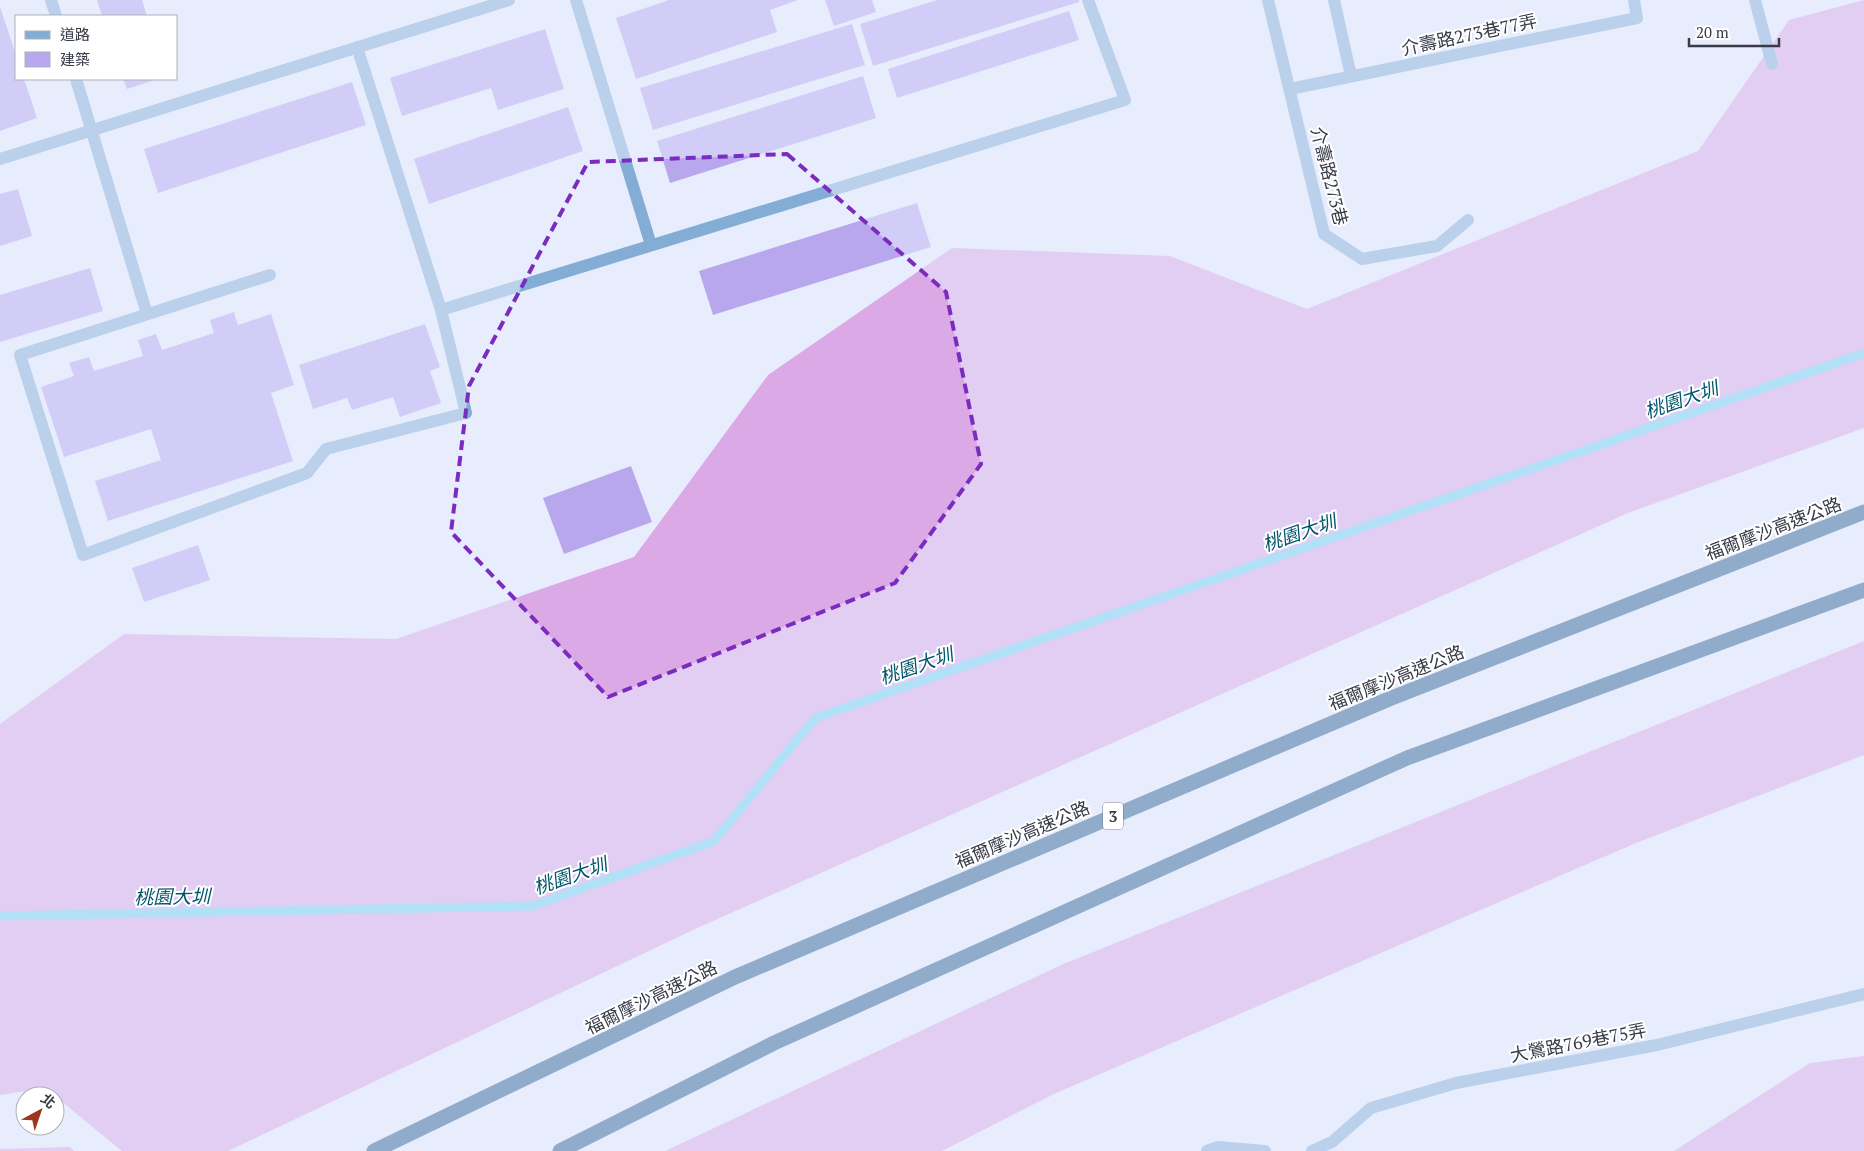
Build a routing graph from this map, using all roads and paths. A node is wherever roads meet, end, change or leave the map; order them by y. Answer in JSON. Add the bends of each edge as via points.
{"nodes":[{"id":1,"x":51,"y":0,"type":"edge"},
{"id":2,"x":509,"y":0,"type":"edge"},
{"id":3,"x":576,"y":0,"type":"edge"},
{"id":4,"x":1088,"y":0,"type":"edge"},
{"id":5,"x":1268,"y":0,"type":"edge"},
{"id":6,"x":1334,"y":0,"type":"edge"},
{"id":7,"x":1634,"y":0,"type":"edge"},
{"id":8,"x":1755,"y":0,"type":"edge"},
{"id":9,"x":487,"y":3,"type":"edge"},
{"id":10,"x":56,"y":15,"type":"edge"},
{"id":11,"x":357,"y":48,"type":"junction"},
{"id":12,"x":1772,"y":64,"type":"dead end"},
{"id":13,"x":1351,"y":76,"type":"junction"},
{"id":14,"x":76,"y":80,"type":"edge"},
{"id":15,"x":1290,"y":89,"type":"junction"},
{"id":16,"x":92,"y":130,"type":"junction"},
{"id":17,"x":0,"y":159,"type":"edge"},
{"id":18,"x":1468,"y":220,"type":"dead end"},
{"id":19,"x":651,"y":246,"type":"junction"},
{"id":20,"x":270,"y":275,"type":"dead end"},
{"id":21,"x":441,"y":310,"type":"junction"},
{"id":22,"x":147,"y":314,"type":"junction"},
{"id":23,"x":1864,"y":512,"type":"edge"},
{"id":24,"x":1864,"y":590,"type":"edge"},
{"id":25,"x":1864,"y":994,"type":"edge"},
{"id":26,"x":374,"y":1151,"type":"edge"},
{"id":27,"x":560,"y":1151,"type":"edge"},
{"id":28,"x":1207,"y":1151,"type":"edge"},
{"id":29,"x":1265,"y":1151,"type":"edge"},
{"id":30,"x":1312,"y":1151,"type":"edge"}],
"edges":[{"from":1,"to":10,"type":"street"},
{"from":2,"to":9,"type":"street"},
{"from":3,"to":19,"type":"street"},
{"from":4,"to":19,"type":"street","via":[[1125,100]]},
{"from":5,"to":15,"type":"street","name":"介壽路273巷"},
{"from":6,"to":13,"type":"street"},
{"from":7,"to":13,"type":"street","name":"介壽路273巷77弄","via":[[1637,18]]},
{"from":8,"to":12,"type":"street"},
{"from":9,"to":11,"type":"street"},
{"from":11,"to":16,"type":"street"},
{"from":11,"to":21,"type":"street"},
{"from":13,"to":15,"type":"street","name":"介壽路273巷77弄"},
{"from":14,"to":16,"type":"street"},
{"from":15,"to":18,"type":"street","name":"介壽路273巷","via":[[1324,234],[1362,259],[1437,246]]},
{"from":16,"to":17,"type":"street"},
{"from":16,"to":22,"type":"street"},
{"from":19,"to":21,"type":"street"},
{"from":20,"to":22,"type":"street"},
{"from":21,"to":22,"type":"street","via":[[466,413],[326,449],[307,473],[83,555],[20,355]]},
{"from":23,"to":26,"type":"highway","name":"福爾摩沙高速公路","number":"3","via":[[1389,699],[735,977]]},
{"from":24,"to":27,"type":"highway","via":[[1407,758],[774,1043]]},
{"from":25,"to":30,"type":"street","name":"大鶯路769巷75弄","via":[[1657,1045],[1456,1083],[1371,1108],[1332,1142]]},
{"from":28,"to":29,"type":"street","via":[[1218,1146]]}]}
